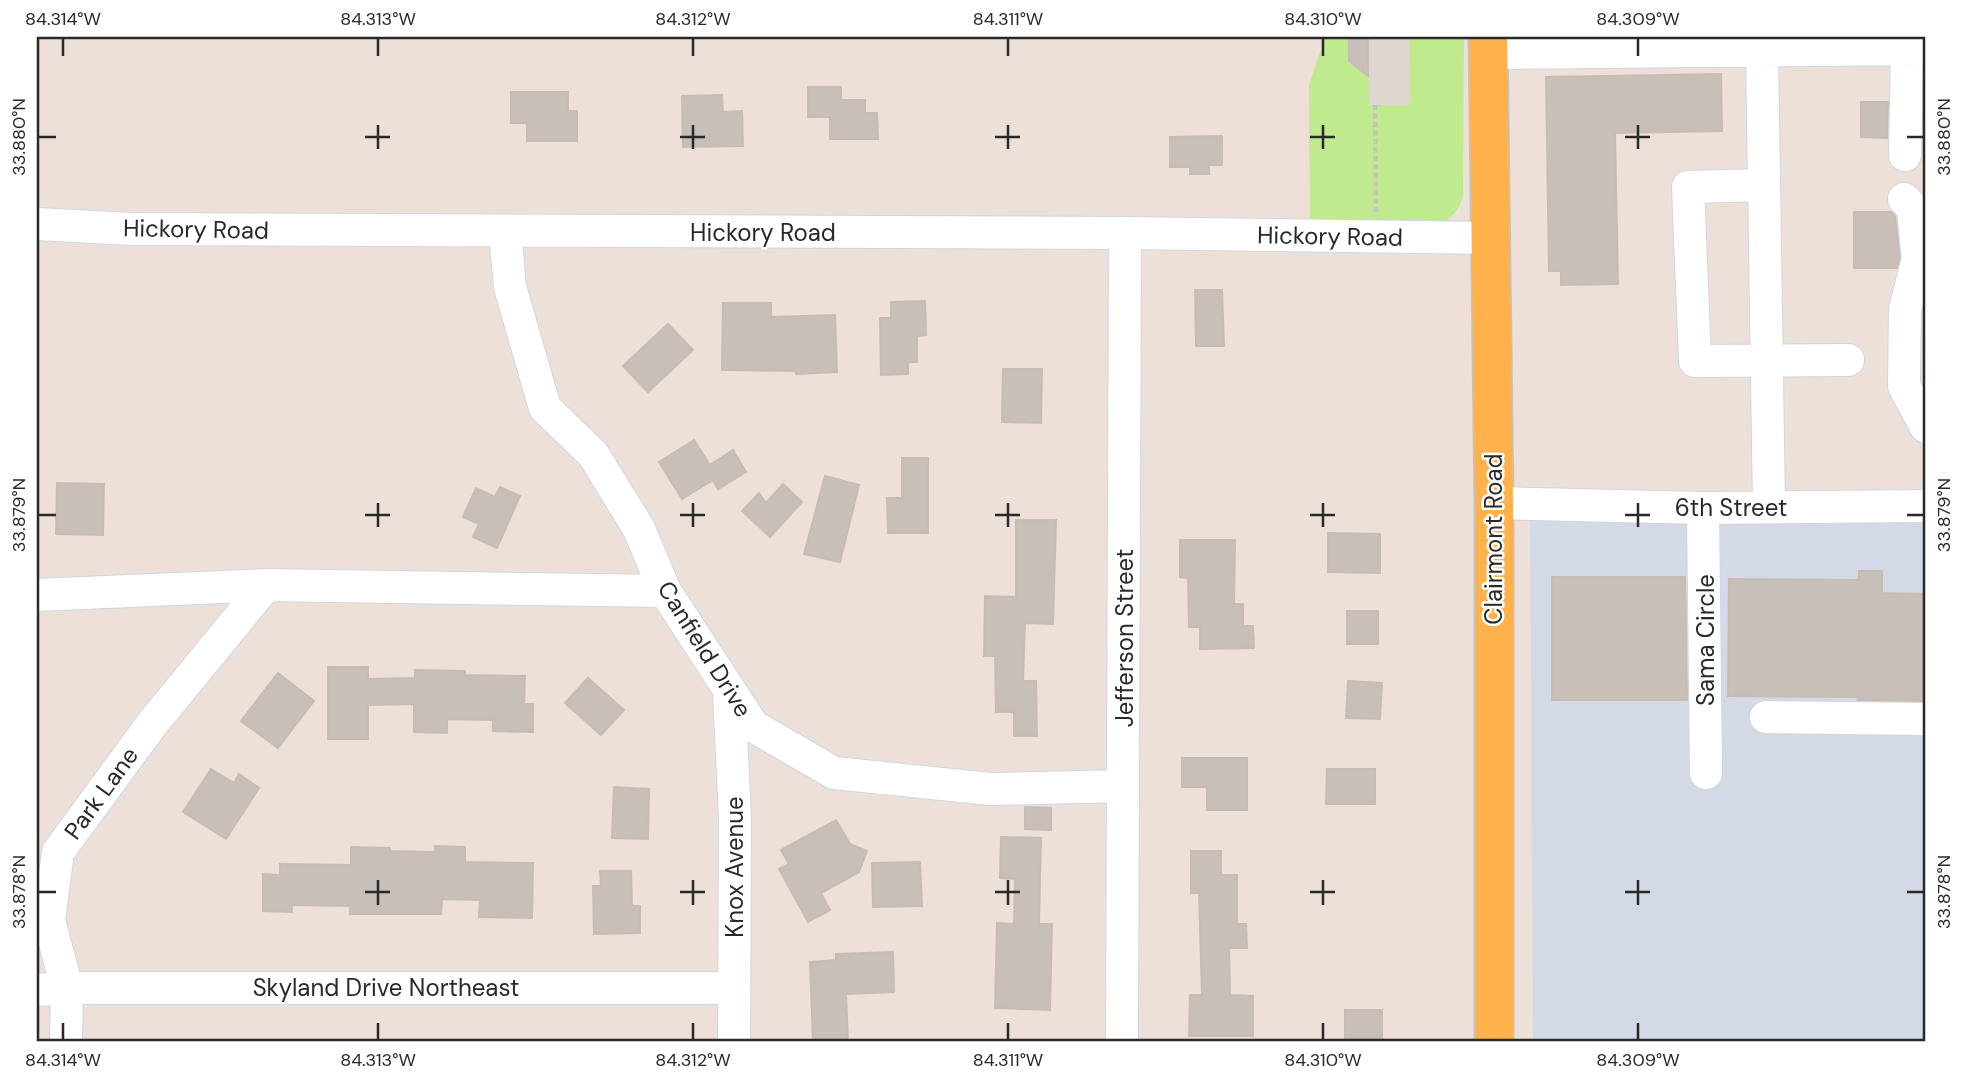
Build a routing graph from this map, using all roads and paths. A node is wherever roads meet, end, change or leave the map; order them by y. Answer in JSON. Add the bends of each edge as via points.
{"nodes":[{"id":1,"x":1488,"y":45,"type":"edge"},
{"id":2,"x":1917,"y":49,"type":"edge"},
{"id":3,"x":1762,"y":50,"type":"junction"},
{"id":4,"x":1375,"y":105,"type":"dead end"},
{"id":5,"x":1905,"y":155,"type":"dead end"},
{"id":6,"x":1764,"y":185,"type":"junction"},
{"id":7,"x":1904,"y":199,"type":"dead end"},
{"id":8,"x":1376,"y":223,"type":"dead end"},
{"id":9,"x":37,"y":225,"type":"edge"},
{"id":10,"x":1926,"y":228,"type":"edge"},
{"id":11,"x":505,"y":232,"type":"junction"},
{"id":12,"x":1125,"y":233,"type":"junction"},
{"id":13,"x":1490,"y":238,"type":"junction"},
{"id":14,"x":1917,"y":260,"type":"junction"},
{"id":15,"x":1848,"y":360,"type":"dead end"},
{"id":16,"x":1766,"y":361,"type":"junction"},
{"id":17,"x":1926,"y":427,"type":"edge"},
{"id":18,"x":1494,"y":503,"type":"junction"},
{"id":19,"x":1926,"y":506,"type":"edge"},
{"id":20,"x":1769,"y":507,"type":"junction"},
{"id":21,"x":1703,"y":508,"type":"junction"},
{"id":22,"x":266,"y":585,"type":"junction"},
{"id":23,"x":665,"y":592,"type":"junction"},
{"id":24,"x":37,"y":595,"type":"edge"},
{"id":25,"x":729,"y":692,"type":"junction"},
{"id":26,"x":1766,"y":717,"type":"dead end"},
{"id":27,"x":1926,"y":719,"type":"edge"},
{"id":28,"x":1706,"y":773,"type":"dead end"},
{"id":29,"x":1123,"y":786,"type":"junction"},
{"id":30,"x":734,"y":988,"type":"junction"},
{"id":31,"x":52,"y":989,"type":"edge"},
{"id":32,"x":66,"y":1042,"type":"edge"},
{"id":33,"x":734,"y":1042,"type":"edge"},
{"id":34,"x":1122,"y":1042,"type":"edge"},
{"id":35,"x":1494,"y":1042,"type":"edge"}],
"edges":[{"from":1,"to":3,"type":"street"},
{"from":1,"to":13,"type":"main road","name":"Clairmont Road"},
{"from":2,"to":3,"type":"street"},
{"from":2,"to":5,"type":"street"},
{"from":3,"to":6,"type":"street"},
{"from":4,"to":8,"type":"path"},
{"from":6,"to":16,"type":"street"},
{"from":6,"to":16,"type":"street","via":[[1688,187],[1695,361]]},
{"from":7,"to":14,"type":"street","via":[[1913,208]]},
{"from":9,"to":11,"type":"street","name":"Hickory Road"},
{"from":10,"to":14,"type":"street"},
{"from":11,"to":12,"type":"street","name":"Hickory Road"},
{"from":11,"to":23,"type":"street","name":"Canfield Drive","via":[[510,287],[545,408],[593,454],[639,530]]},
{"from":12,"to":13,"type":"street","name":"Hickory Road"},
{"from":12,"to":29,"type":"street","name":"Jefferson Street"},
{"from":13,"to":18,"type":"main road","name":"Clairmont Road"},
{"from":14,"to":17,"type":"street","via":[[1905,309],[1904,386]]},
{"from":15,"to":16,"type":"street"},
{"from":16,"to":20,"type":"street"},
{"from":18,"to":21,"type":"street","name":"6th Street"},
{"from":18,"to":35,"type":"main road","name":"Clairmont Road"},
{"from":19,"to":20,"type":"street","name":"6th Street"},
{"from":20,"to":21,"type":"street","name":"6th Street"},
{"from":21,"to":28,"type":"street","name":"Sama Circle"},
{"from":22,"to":23,"type":"street"},
{"from":22,"to":24,"type":"street"},
{"from":22,"to":31,"type":"street","name":"Park Lane","via":[[152,724],[58,852],[49,920]]},
{"from":23,"to":25,"type":"street","name":"Canfield Drive"},
{"from":25,"to":29,"type":"street","name":"Canfield Drive","via":[[753,726],[834,773],[991,789]]},
{"from":25,"to":30,"type":"street","name":"Knox Avenue","via":[[735,818]]},
{"from":26,"to":27,"type":"street"},
{"from":29,"to":34,"type":"street","name":"Jefferson Street"},
{"from":30,"to":31,"type":"street","name":"Skyland Drive Northeast"},
{"from":30,"to":33,"type":"street","name":"Knox Avenue"},
{"from":31,"to":32,"type":"street","name":"Park Lane"}]}
